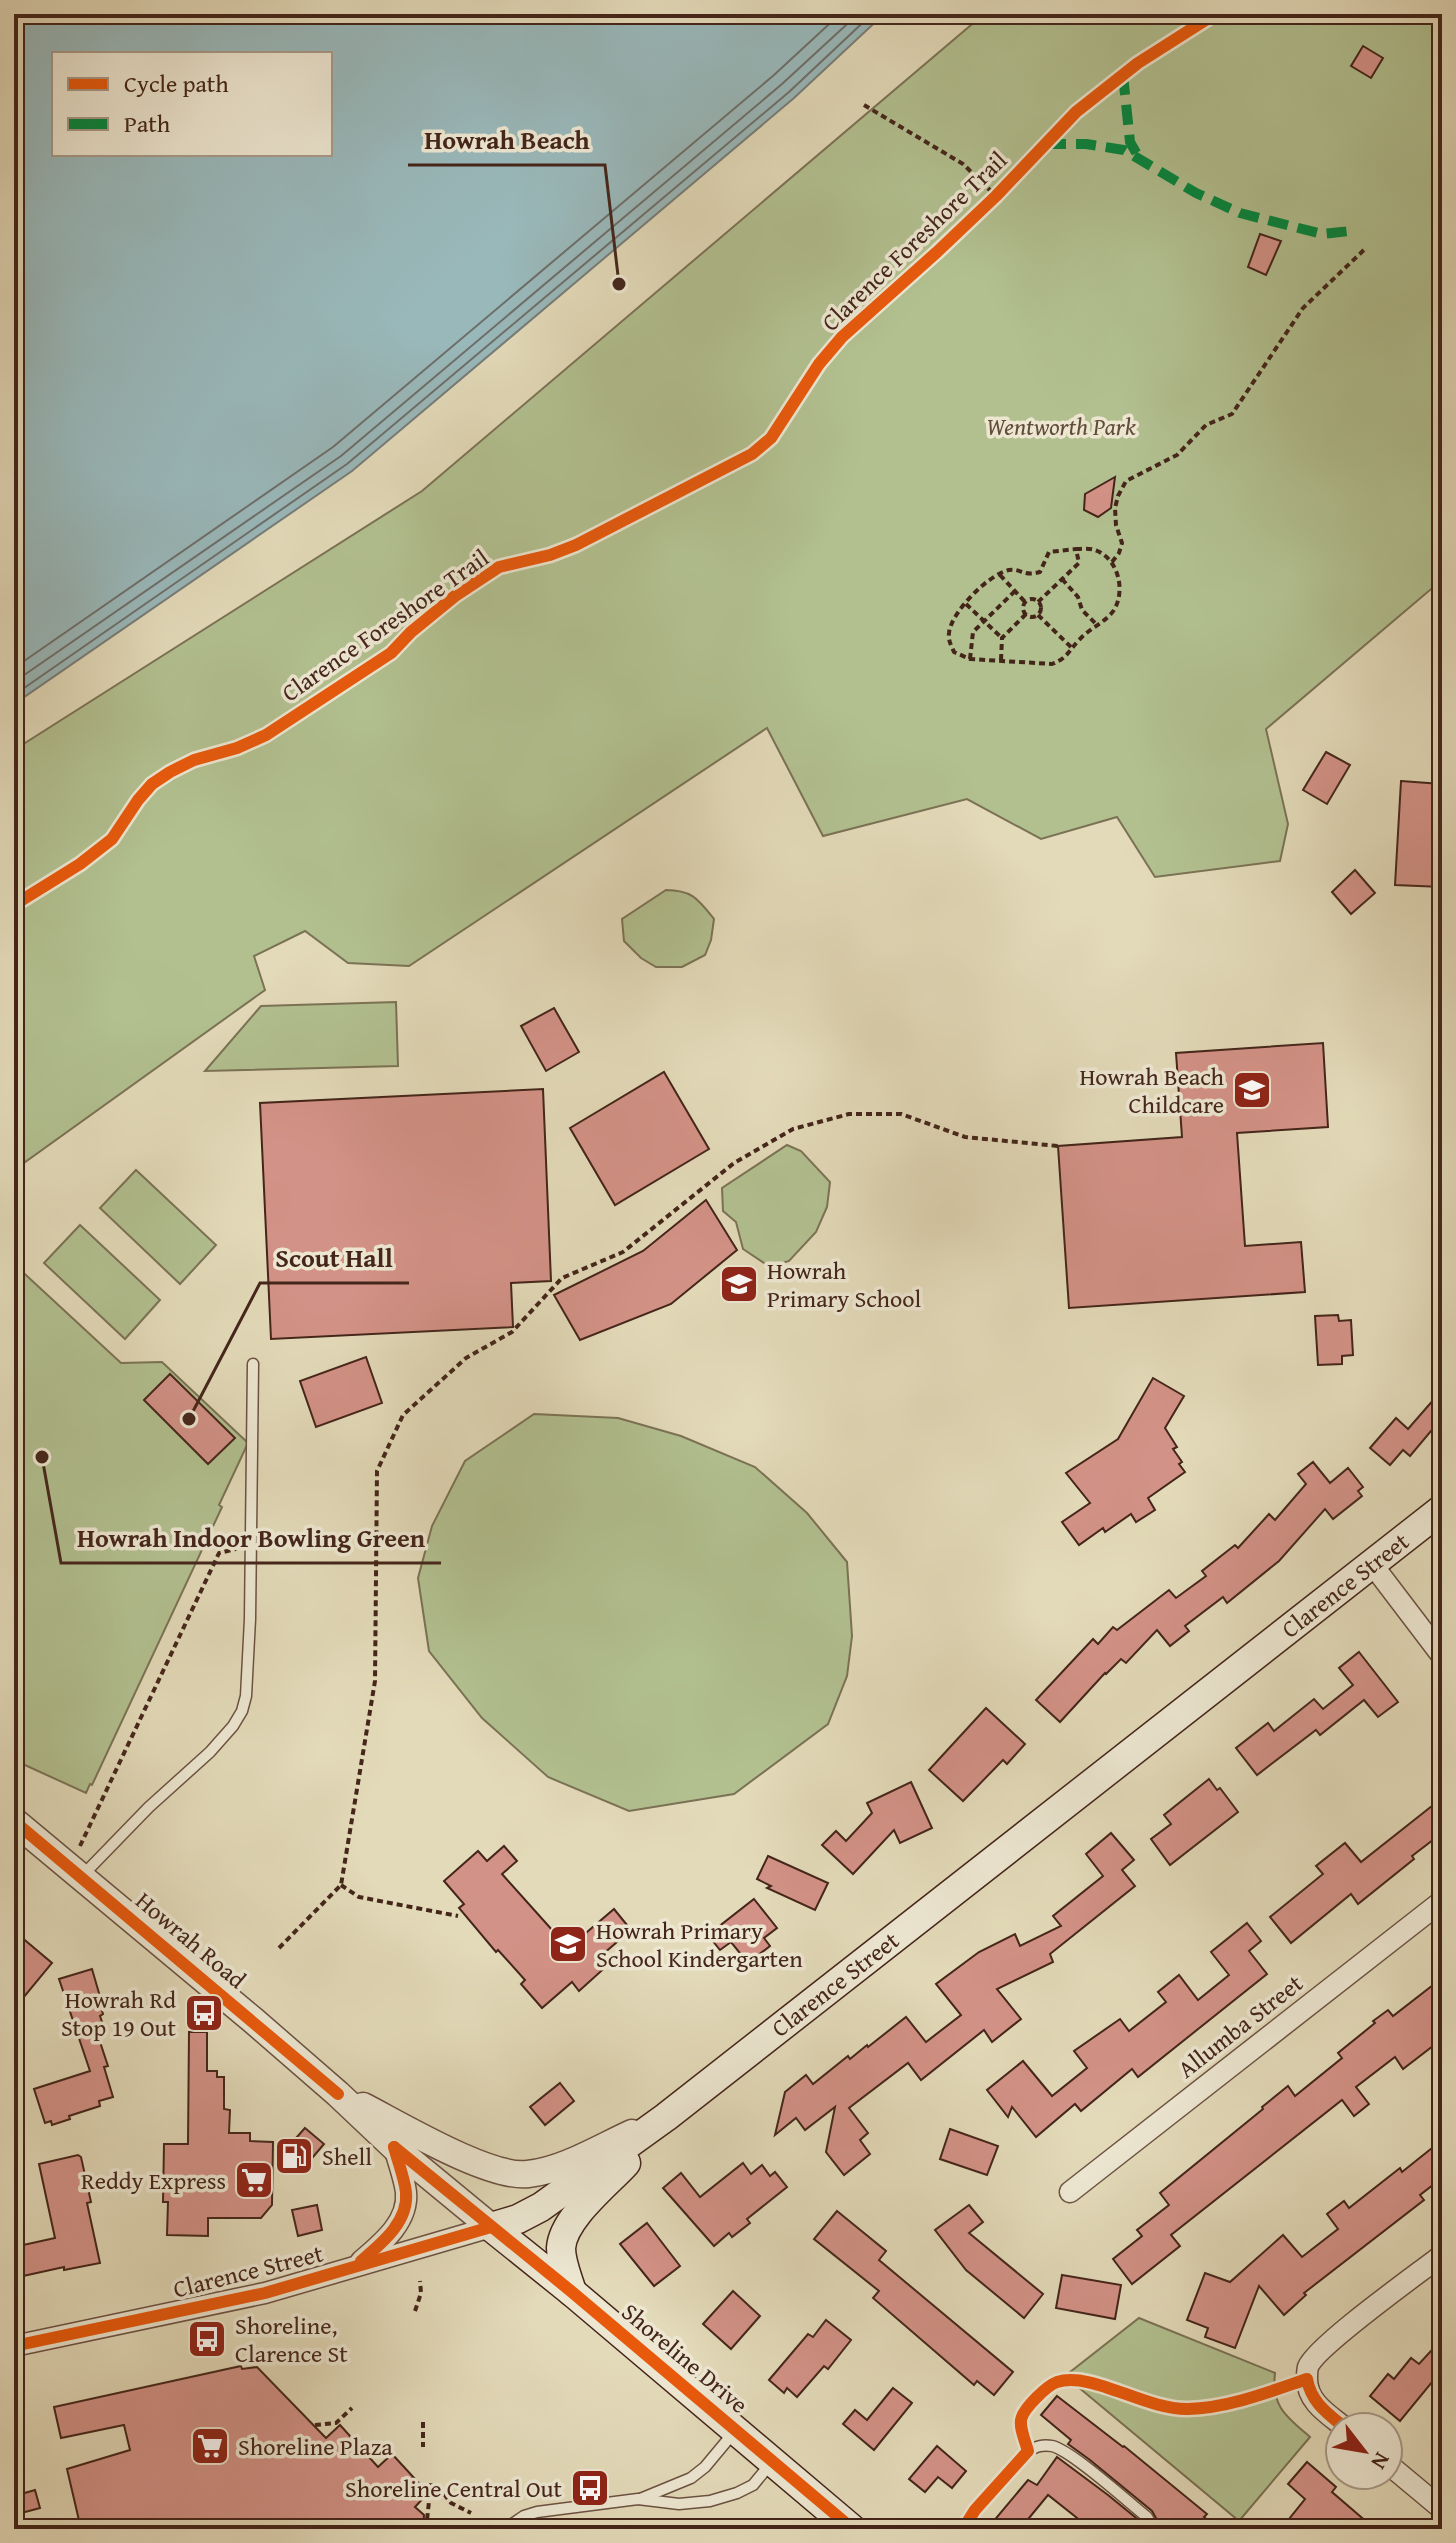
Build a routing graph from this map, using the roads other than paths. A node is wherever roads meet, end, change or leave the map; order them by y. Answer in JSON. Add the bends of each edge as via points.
{"nodes":[{"id":1,"x":253,"y":1364,"type":"dead end"},
{"id":2,"x":1442,"y":1509,"type":"edge"},
{"id":3,"x":1372,"y":1564,"type":"junction"},
{"id":4,"x":1442,"y":1656,"type":"edge"},
{"id":5,"x":14,"y":1821,"type":"edge"},
{"id":6,"x":81,"y":1877,"type":"junction"},
{"id":7,"x":1442,"y":1901,"type":"edge"},
{"id":8,"x":338,"y":2094,"type":"junction"},
{"id":9,"x":666,"y":2117,"type":"junction"},
{"id":10,"x":394,"y":2147,"type":"junction"},
{"id":11,"x":1070,"y":2192,"type":"dead end"},
{"id":12,"x":491,"y":2227,"type":"junction"},
{"id":13,"x":1442,"y":2255,"type":"edge"},
{"id":14,"x":355,"y":2266,"type":"junction"},
{"id":15,"x":572,"y":2292,"type":"junction"},
{"id":16,"x":14,"y":2346,"type":"edge"},
{"id":17,"x":1325,"y":2411,"type":"edge"},
{"id":18,"x":736,"y":2430,"type":"junction"},
{"id":19,"x":773,"y":2460,"type":"junction"},
{"id":20,"x":1404,"y":2477,"type":"edge"},
{"id":21,"x":638,"y":2499,"type":"junction"},
{"id":22,"x":1442,"y":2509,"type":"edge"},
{"id":23,"x":852,"y":2528,"type":"edge"},
{"id":24,"x":505,"y":2529,"type":"edge"},
{"id":25,"x":963,"y":2529,"type":"edge"},
{"id":26,"x":1154,"y":2529,"type":"edge"}],
"edges":[{"from":1,"to":6,"type":"lane","via":[[248,1670],[242,1711],[210,1752]]},
{"from":2,"to":3,"type":"main road","name":"Clarence Street"},
{"from":3,"to":4,"type":"street"},
{"from":3,"to":9,"type":"main road","name":"Clarence Street"},
{"from":5,"to":6,"type":"street","name":"Howrah Road"},
{"from":6,"to":8,"type":"street","name":"Howrah Road"},
{"from":7,"to":11,"type":"street","name":"Allumba Street"},
{"from":8,"to":9,"type":"street","via":[[479,2164],[519,2175],[554,2168]]},
{"from":8,"to":10,"type":"street","name":"Howrah Road"},
{"from":9,"to":12,"type":"main road","name":"Clarence Street","via":[[541,2207]]},
{"from":9,"to":15,"type":"main road","via":[[579,2212],[565,2235],[562,2253]]},
{"from":10,"to":12,"type":"street","name":"Howrah Road"},
{"from":10,"to":14,"type":"street","via":[[406,2192],[403,2212],[383,2241]]},
{"from":12,"to":14,"type":"street","name":"Clarence Street"},
{"from":12,"to":15,"type":"main road","name":"Shoreline Drive"},
{"from":13,"to":17,"type":"street","via":[[1317,2355],[1307,2379],[1309,2393]]},
{"from":14,"to":16,"type":"street","name":"Clarence Street","via":[[265,2293]]},
{"from":15,"to":18,"type":"main road","name":"Shoreline Drive"},
{"from":18,"to":19,"type":"main road","name":"Shoreline Drive"},
{"from":18,"to":21,"type":"lane","via":[[691,2478]]},
{"from":19,"to":21,"type":"lane","via":[[753,2485],[710,2501]]},
{"from":19,"to":23,"type":"main road","name":"Shoreline Drive"},
{"from":20,"to":22,"type":"street"},
{"from":21,"to":24,"type":"lane","via":[[537,2512]]},
{"from":25,"to":26,"type":"lane","via":[[1028,2451],[1048,2445],[1078,2462],[1147,2517]]}]}
